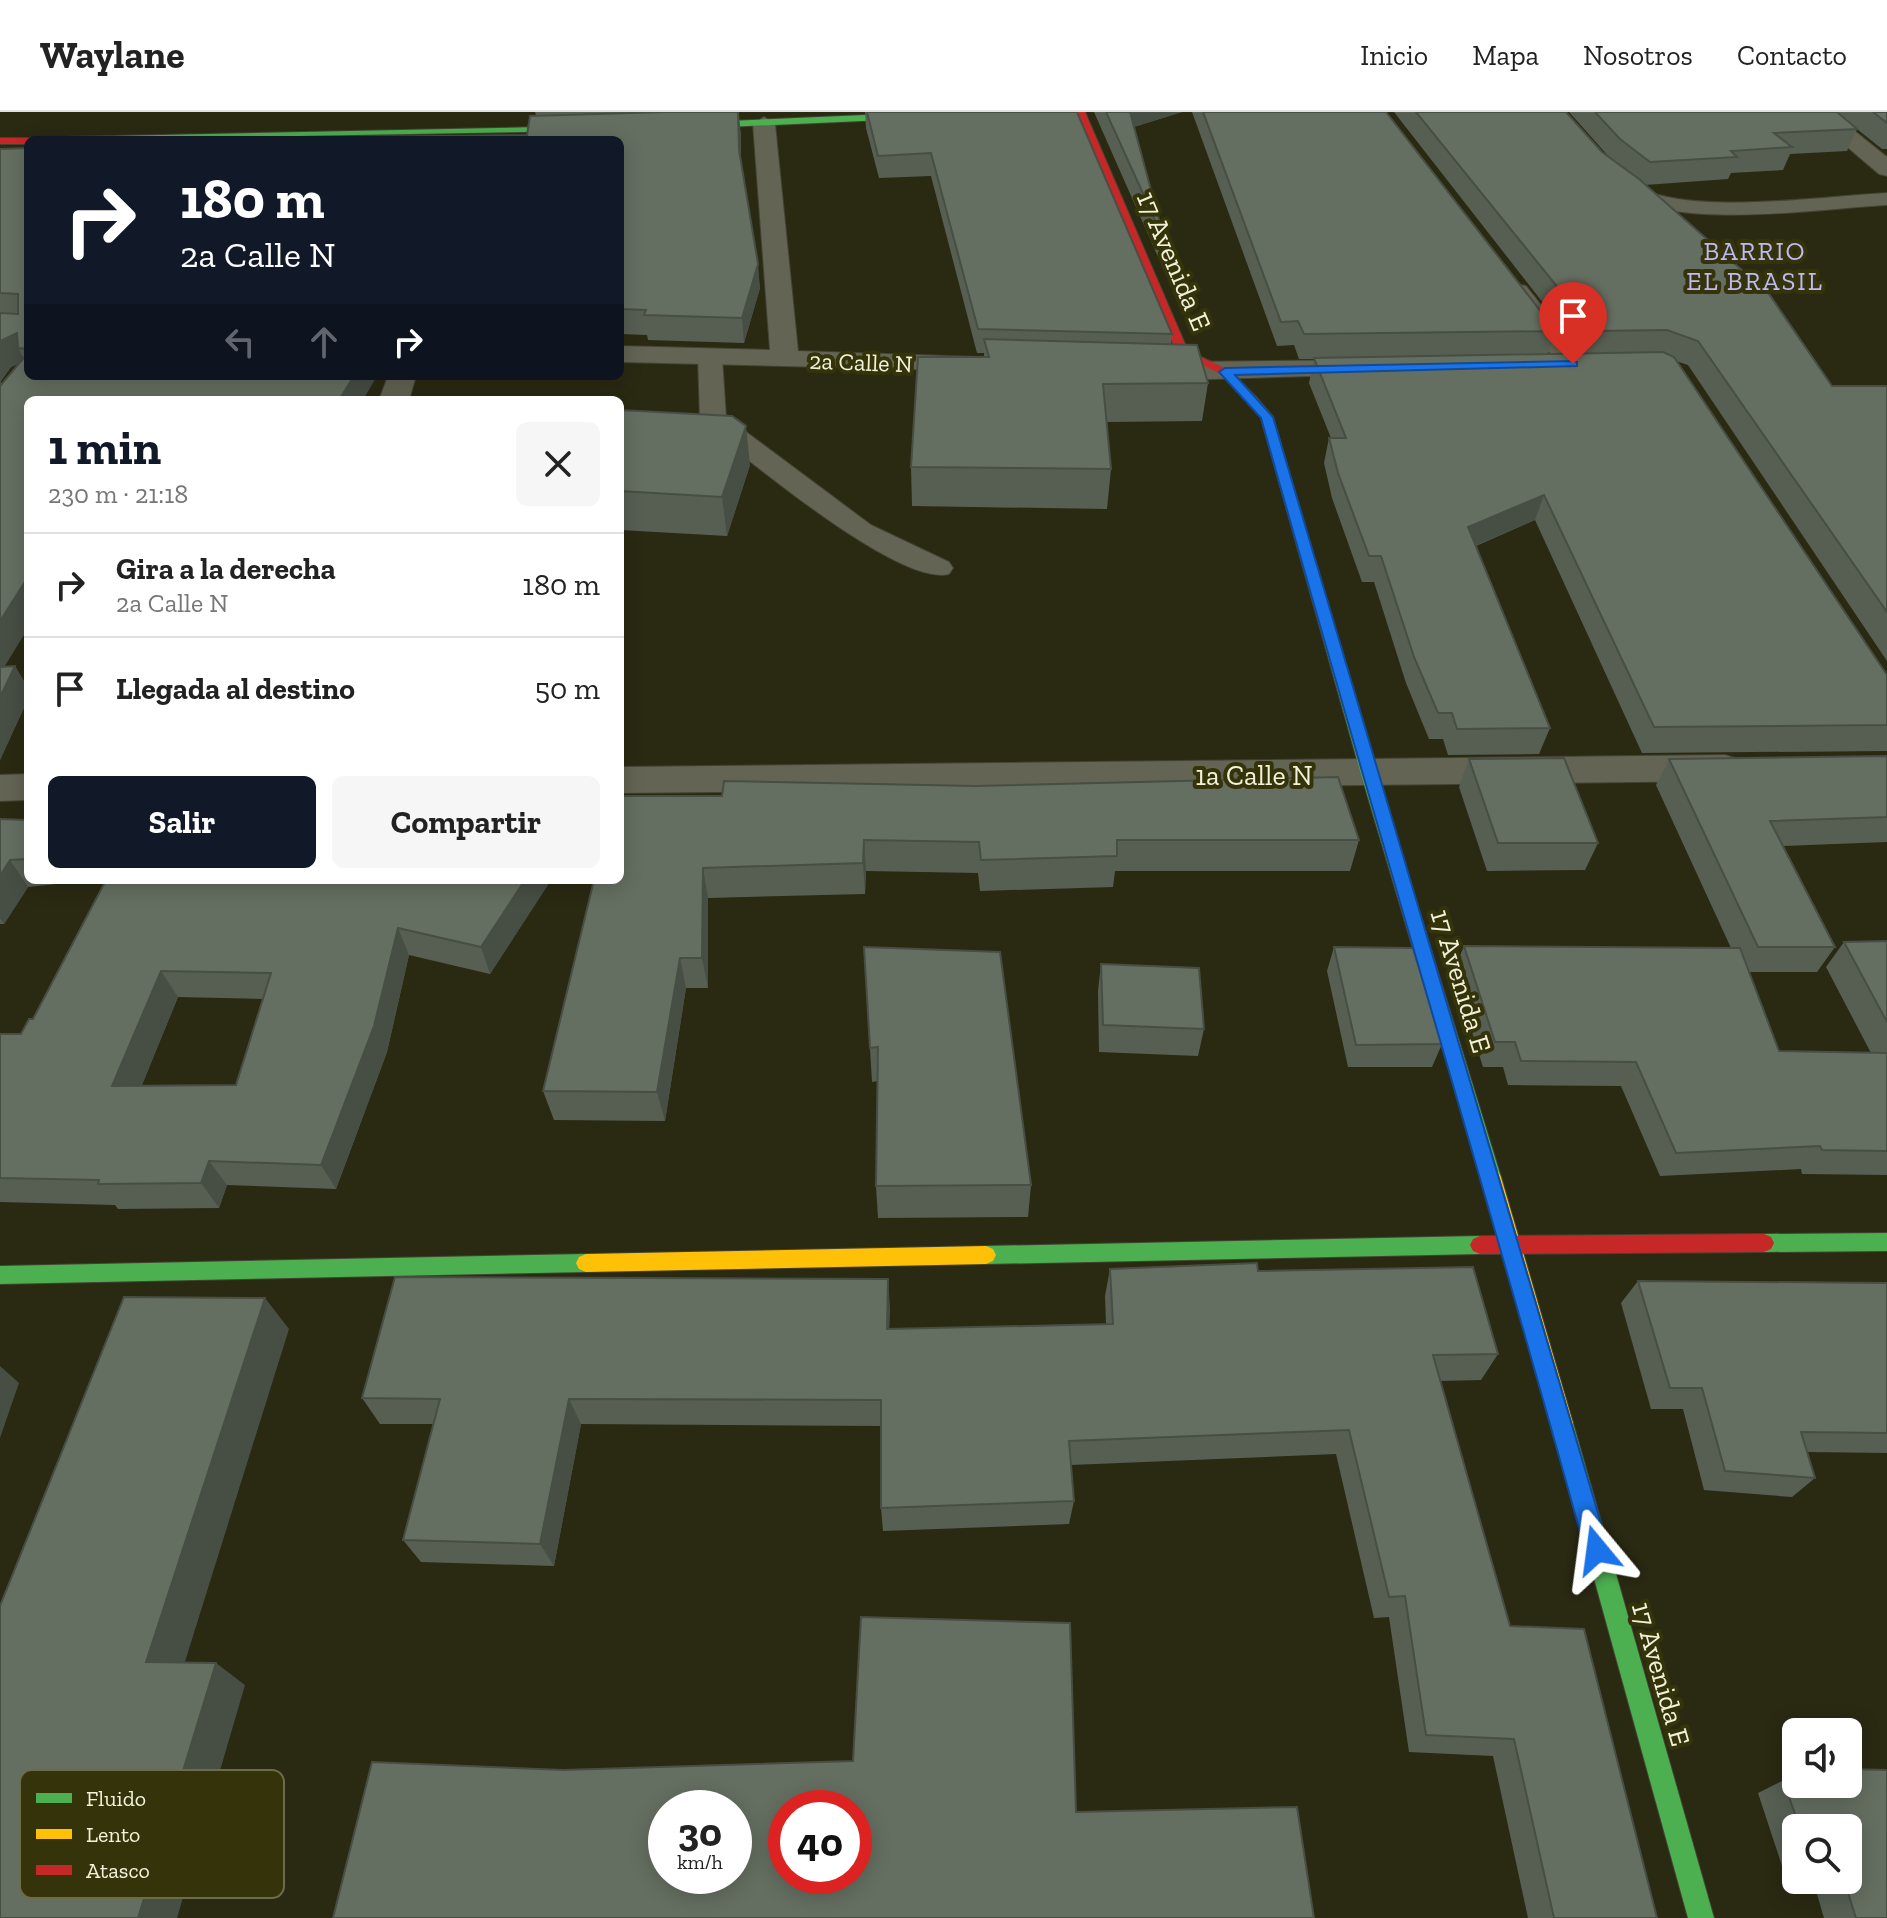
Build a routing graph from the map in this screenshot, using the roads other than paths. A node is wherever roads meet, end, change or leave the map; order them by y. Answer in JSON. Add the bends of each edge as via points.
{"nodes":[{"id":1,"x":523,"y":112,"type":"edge"},
{"id":2,"x":995,"y":112,"type":"edge"},
{"id":3,"x":1080,"y":112,"type":"edge"},
{"id":4,"x":1554,"y":112,"type":"edge"},
{"id":5,"x":1817,"y":112,"type":"edge"},
{"id":6,"x":764,"y":124,"type":"junction"},
{"id":7,"x":669,"y":126,"type":"edge"},
{"id":8,"x":606,"y":128,"type":"edge"},
{"id":9,"x":263,"y":135,"type":"junction"},
{"id":10,"x":223,"y":136,"type":"edge"},
{"id":11,"x":0,"y":141,"type":"edge"},
{"id":12,"x":24,"y":141,"type":"edge"},
{"id":13,"x":1887,"y":169,"type":"edge"},
{"id":14,"x":1887,"y":199,"type":"edge"},
{"id":15,"x":1505,"y":276,"type":"edge"},
{"id":16,"x":624,"y":354,"type":"edge"},
{"id":17,"x":710,"y":357,"type":"junction"},
{"id":18,"x":785,"y":360,"type":"junction"},
{"id":19,"x":1542,"y":365,"type":"edge"},
{"id":20,"x":1005,"y":366,"type":"edge"},
{"id":21,"x":1402,"y":367,"type":"edge"},
{"id":22,"x":1162,"y":370,"type":"edge"},
{"id":23,"x":1225,"y":372,"type":"junction"},
{"id":24,"x":939,"y":568,"type":"dead end"},
{"id":25,"x":1761,"y":768,"type":"edge"},
{"id":26,"x":1369,"y":774,"type":"junction"},
{"id":27,"x":624,"y":780,"type":"edge"},
{"id":28,"x":24,"y":787,"type":"edge"},
{"id":29,"x":0,"y":788,"type":"edge"},
{"id":30,"x":1887,"y":1242,"type":"edge"},
{"id":31,"x":1511,"y":1244,"type":"junction"},
{"id":32,"x":0,"y":1275,"type":"edge"},
{"id":33,"x":1701,"y":1918,"type":"edge"}],
"edges":[{"from":1,"to":9,"type":"main road","via":[[506,120],[308,124]]},
{"from":2,"to":6,"type":"main road"},
{"from":3,"to":23,"type":"main road","name":"17 Avenida E","via":[[1183,353]]},
{"from":4,"to":14,"type":"lane","via":[[1634,193],[1663,202],[1705,206]]},
{"from":5,"to":13,"type":"street"},
{"from":6,"to":7,"type":"main road"},
{"from":6,"to":18,"type":"street"},
{"from":8,"to":9,"type":"main road"},
{"from":9,"to":10,"type":"main road"},
{"from":11,"to":12,"type":"main road"},
{"from":15,"to":19,"type":"street","via":[[1586,364]]},
{"from":16,"to":17,"type":"street","name":"2a Calle N"},
{"from":17,"to":18,"type":"street","name":"2a Calle N"},
{"from":17,"to":24,"type":"lane","via":[[713,420],[861,531]]},
{"from":18,"to":20,"type":"street","name":"2a Calle N"},
{"from":21,"to":23,"type":"street"},
{"from":22,"to":23,"type":"street"},
{"from":23,"to":26,"type":"main road","name":"17 Avenida E","via":[[1267,417]]},
{"from":25,"to":26,"type":"street","name":"1a Calle N"},
{"from":26,"to":27,"type":"street","name":"1a Calle N"},
{"from":26,"to":31,"type":"main road","name":"17 Avenida E"},
{"from":28,"to":29,"type":"street"},
{"from":30,"to":31,"type":"main road"},
{"from":31,"to":32,"type":"main road"},
{"from":31,"to":33,"type":"main road","name":"17 Avenida E"}]}
